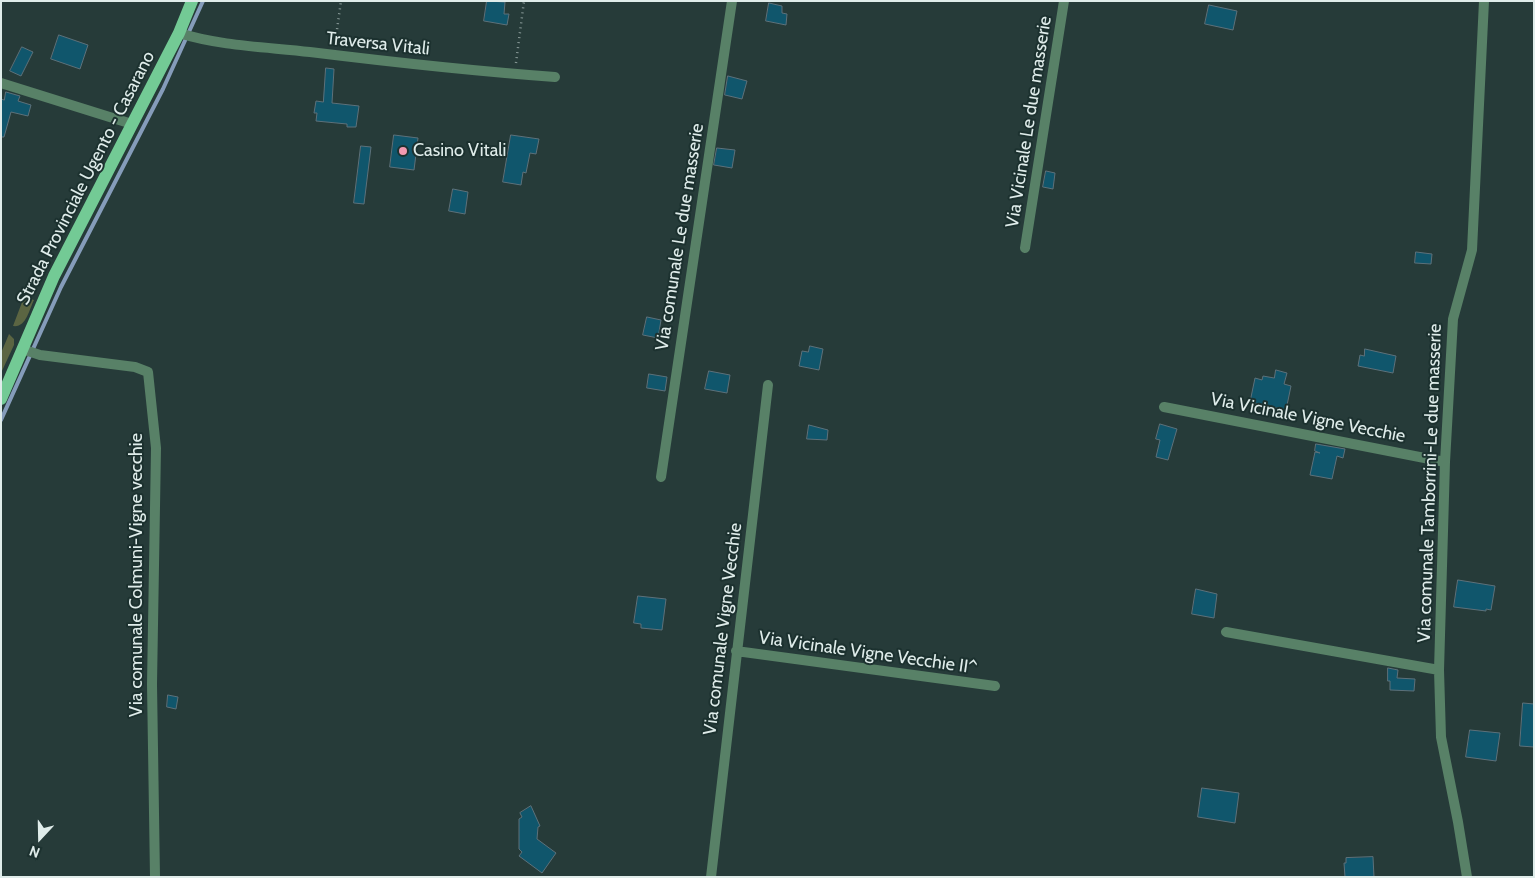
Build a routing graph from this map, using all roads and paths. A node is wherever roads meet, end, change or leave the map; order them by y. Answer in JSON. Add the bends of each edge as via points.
{"nodes":[{"id":1,"x":192,"y":1,"type":"edge"},
{"id":2,"x":341,"y":1,"type":"edge"},
{"id":3,"x":524,"y":1,"type":"edge"},
{"id":4,"x":732,"y":1,"type":"edge"},
{"id":5,"x":1064,"y":1,"type":"edge"},
{"id":6,"x":1484,"y":1,"type":"edge"},
{"id":7,"x":179,"y":33,"type":"junction"},
{"id":8,"x":333,"y":55,"type":"junction"},
{"id":9,"x":514,"y":74,"type":"junction"},
{"id":10,"x":555,"y":77,"type":"dead end"},
{"id":11,"x":1,"y":82,"type":"edge"},
{"id":12,"x":132,"y":124,"type":"junction"},
{"id":13,"x":1025,"y":248,"type":"dead end"},
{"id":14,"x":22,"y":349,"type":"junction"},
{"id":15,"x":768,"y":385,"type":"dead end"},
{"id":16,"x":1,"y":399,"type":"edge"},
{"id":17,"x":1164,"y":407,"type":"dead end"},
{"id":18,"x":1445,"y":462,"type":"junction"},
{"id":19,"x":660,"y":477,"type":"dead end"},
{"id":20,"x":1226,"y":632,"type":"dead end"},
{"id":21,"x":736,"y":651,"type":"junction"},
{"id":22,"x":1439,"y":670,"type":"junction"},
{"id":23,"x":996,"y":686,"type":"dead end"},
{"id":24,"x":155,"y":877,"type":"edge"},
{"id":25,"x":712,"y":877,"type":"edge"},
{"id":26,"x":1467,"y":877,"type":"edge"}],
"edges":[{"from":1,"to":7,"type":"main road","name":"Strada Provinciale Ugento - Casarano"},
{"from":2,"to":8,"type":"path"},
{"from":3,"to":9,"type":"path"},
{"from":4,"to":19,"type":"street","name":"Via comunale Le due masserie"},
{"from":5,"to":13,"type":"street","name":"Via Vicinale Le due masserie"},
{"from":6,"to":18,"type":"street","name":"Via comunale Tamborrini-Le due masserie","via":[[1472,250],[1453,319]]},
{"from":7,"to":8,"type":"street","name":"Traversa Vitali","via":[[198,39]]},
{"from":7,"to":12,"type":"main road","name":"Strada Provinciale Ugento - Casarano"},
{"from":8,"to":9,"type":"street","name":"Traversa Vitali"},
{"from":9,"to":10,"type":"street","name":"Traversa Vitali"},
{"from":11,"to":12,"type":"street"},
{"from":12,"to":14,"type":"main road","name":"Strada Provinciale Ugento - Casarano","via":[[54,276]]},
{"from":14,"to":16,"type":"main road","name":"Strada Provinciale Ugento - Casarano"},
{"from":14,"to":24,"type":"street","name":"Via comunale Colmuni-Vigne vecchie","via":[[40,355],[136,367],[148,372],[156,448],[152,684]]},
{"from":15,"to":21,"type":"street","name":"Via comunale Vigne Vecchie"},
{"from":17,"to":18,"type":"street","name":"Via Vicinale Vigne Vecchie"},
{"from":18,"to":22,"type":"street","name":"Via comunale Tamborrini-Le due masserie"},
{"from":20,"to":22,"type":"street"},
{"from":21,"to":23,"type":"street","name":"Via Vicinale Vigne Vecchie II^"},
{"from":21,"to":25,"type":"street","name":"Via comunale Vigne Vecchie"},
{"from":22,"to":26,"type":"street","name":"Via comunale Tamborrini-Le due masserie","via":[[1441,737]]}]}
